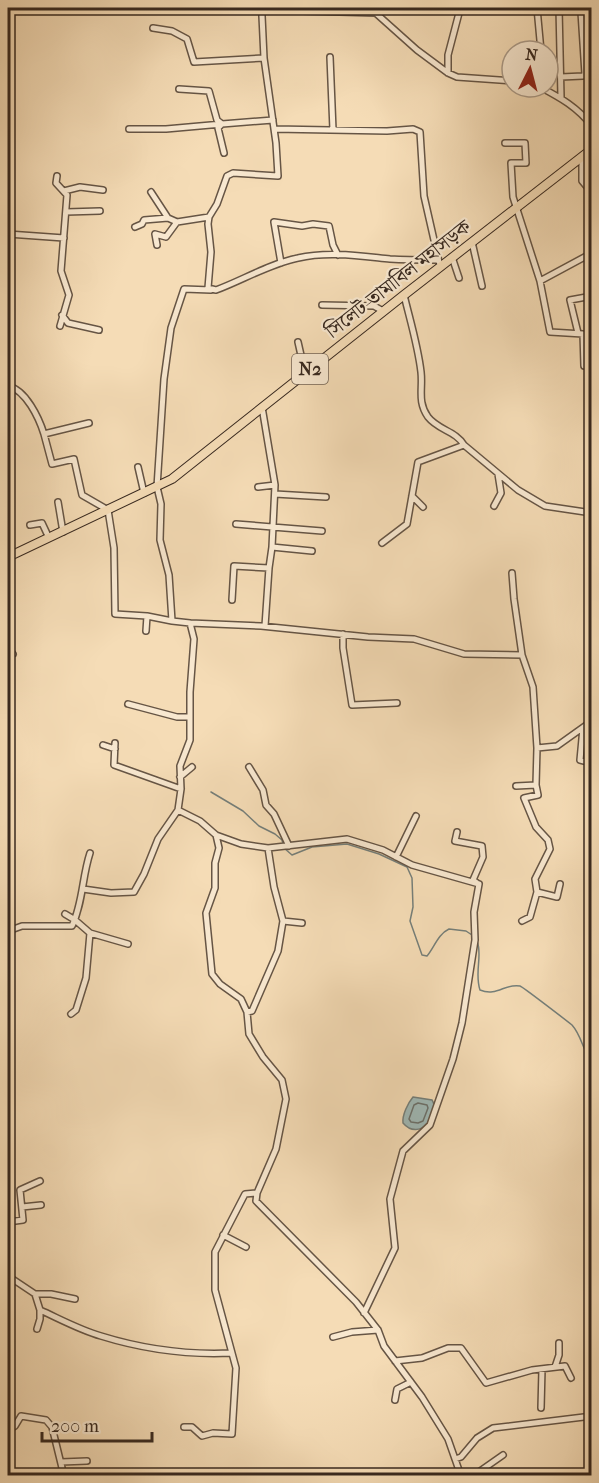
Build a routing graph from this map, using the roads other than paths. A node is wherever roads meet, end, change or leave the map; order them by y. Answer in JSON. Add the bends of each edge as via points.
{"nodes":[{"id":1,"x":369,"y":8,"type":"edge"},
{"id":2,"x":459,"y":8,"type":"edge"},
{"id":3,"x":537,"y":8,"type":"edge"},
{"id":4,"x":559,"y":8,"type":"edge"},
{"id":5,"x":581,"y":12,"type":"dead end"},
{"id":6,"x":376,"y":14,"type":"junction"},
{"id":7,"x":153,"y":28,"type":"dead end"},
{"id":8,"x":540,"y":39,"type":"edge"},
{"id":9,"x":330,"y":57,"type":"dead end"},
{"id":10,"x":264,"y":58,"type":"junction"},
{"id":11,"x":214,"y":62,"type":"junction"},
{"id":12,"x":214,"y":69,"type":"dead end"},
{"id":13,"x":448,"y":73,"type":"junction"},
{"id":14,"x":561,"y":77,"type":"junction"},
{"id":15,"x":500,"y":80,"type":"edge"},
{"id":16,"x":179,"y":89,"type":"dead end"},
{"id":17,"x":561,"y":97,"type":"joint"},
{"id":18,"x":273,"y":120,"type":"junction"},
{"id":19,"x":222,"y":124,"type":"junction"},
{"id":20,"x":591,"y":126,"type":"edge"},
{"id":21,"x":129,"y":129,"type":"dead end"},
{"id":22,"x":274,"y":129,"type":"junction"},
{"id":23,"x":333,"y":130,"type":"junction"},
{"id":24,"x":505,"y":143,"type":"dead end"},
{"id":25,"x":591,"y":149,"type":"edge"},
{"id":26,"x":224,"y":153,"type":"dead end"},
{"id":27,"x":582,"y":157,"type":"junction"},
{"id":28,"x":57,"y":176,"type":"dead end"},
{"id":29,"x":103,"y":190,"type":"dead end"},
{"id":30,"x":64,"y":191,"type":"junction"},
{"id":31,"x":151,"y":192,"type":"dead end"},
{"id":32,"x":591,"y":193,"type":"edge"},
{"id":33,"x":518,"y":207,"type":"junction"},
{"id":34,"x":100,"y":211,"type":"dead end"},
{"id":35,"x":66,"y":212,"type":"junction"},
{"id":36,"x":209,"y":217,"type":"junction"},
{"id":37,"x":168,"y":218,"type":"junction"},
{"id":38,"x":177,"y":222,"type":"junction"},
{"id":39,"x":135,"y":227,"type":"dead end"},
{"id":40,"x":8,"y":234,"type":"edge"},
{"id":41,"x":64,"y":238,"type":"junction"},
{"id":42,"x":472,"y":242,"type":"junction"},
{"id":43,"x":157,"y":245,"type":"dead end"},
{"id":44,"x":591,"y":253,"type":"edge"},
{"id":45,"x":338,"y":255,"type":"junction"},
{"id":46,"x":452,"y":257,"type":"junction"},
{"id":47,"x":439,"y":262,"type":"junction"},
{"id":48,"x":281,"y":263,"type":"junction"},
{"id":49,"x":459,"y":278,"type":"dead end"},
{"id":50,"x":540,"y":281,"type":"junction"},
{"id":51,"x":482,"y":286,"type":"dead end"},
{"id":52,"x":211,"y":290,"type":"junction"},
{"id":53,"x":404,"y":294,"type":"junction"},
{"id":54,"x":591,"y":296,"type":"edge"},
{"id":55,"x":322,"y":305,"type":"dead end"},
{"id":56,"x":383,"y":311,"type":"junction"},
{"id":57,"x":63,"y":315,"type":"junction"},
{"id":58,"x":60,"y":326,"type":"dead end"},
{"id":59,"x":99,"y":330,"type":"dead end"},
{"id":60,"x":578,"y":333,"type":"junction"},
{"id":61,"x":298,"y":342,"type":"dead end"},
{"id":62,"x":584,"y":366,"type":"dead end"},
{"id":63,"x":305,"y":373,"type":"junction"},
{"id":64,"x":8,"y":386,"type":"edge"},
{"id":65,"x":262,"y":407,"type":"junction"},
{"id":66,"x":89,"y":423,"type":"dead end"},
{"id":67,"x":45,"y":434,"type":"junction"},
{"id":68,"x":464,"y":445,"type":"junction"},
{"id":69,"x":138,"y":467,"type":"dead end"},
{"id":70,"x":498,"y":474,"type":"junction"},
{"id":71,"x":275,"y":485,"type":"junction"},
{"id":72,"x":157,"y":487,"type":"junction"},
{"id":73,"x":258,"y":487,"type":"dead end"},
{"id":74,"x":144,"y":493,"type":"junction"},
{"id":75,"x":275,"y":494,"type":"junction"},
{"id":76,"x":412,"y":496,"type":"junction"},
{"id":77,"x":326,"y":497,"type":"dead end"},
{"id":78,"x":58,"y":502,"type":"dead end"},
{"id":79,"x":494,"y":506,"type":"dead end"},
{"id":80,"x":423,"y":507,"type":"dead end"},
{"id":81,"x":108,"y":510,"type":"junction"},
{"id":82,"x":591,"y":513,"type":"edge"},
{"id":83,"x":236,"y":524,"type":"dead end"},
{"id":84,"x":30,"y":525,"type":"dead end"},
{"id":85,"x":273,"y":528,"type":"junction"},
{"id":86,"x":322,"y":531,"type":"dead end"},
{"id":87,"x":63,"y":532,"type":"junction"},
{"id":88,"x":49,"y":538,"type":"junction"},
{"id":89,"x":382,"y":543,"type":"dead end"},
{"id":90,"x":272,"y":547,"type":"junction"},
{"id":91,"x":312,"y":551,"type":"dead end"},
{"id":92,"x":8,"y":557,"type":"edge"},
{"id":93,"x":269,"y":568,"type":"junction"},
{"id":94,"x":512,"y":573,"type":"dead end"},
{"id":95,"x":232,"y":600,"type":"dead end"},
{"id":96,"x":147,"y":616,"type":"junction"},
{"id":97,"x":172,"y":621,"type":"junction"},
{"id":98,"x":190,"y":624,"type":"junction"},
{"id":99,"x":265,"y":626,"type":"junction"},
{"id":100,"x":146,"y":630,"type":"dead end"},
{"id":101,"x":343,"y":634,"type":"junction"},
{"id":102,"x":522,"y":655,"type":"junction"},
{"id":103,"x":591,"y":702,"type":"edge"},
{"id":104,"x":397,"y":703,"type":"dead end"},
{"id":105,"x":128,"y":704,"type":"dead end"},
{"id":106,"x":591,"y":709,"type":"edge"},
{"id":107,"x":190,"y":717,"type":"junction"},
{"id":108,"x":591,"y":721,"type":"edge"},
{"id":109,"x":583,"y":728,"type":"junction"},
{"id":110,"x":103,"y":745,"type":"dead end"},
{"id":111,"x":537,"y":748,"type":"junction"},
{"id":112,"x":591,"y":763,"type":"edge"},
{"id":113,"x":192,"y":766,"type":"dead end"},
{"id":114,"x":249,"y":767,"type":"dead end"},
{"id":115,"x":180,"y":777,"type":"junction"},
{"id":116,"x":536,"y":785,"type":"junction"},
{"id":117,"x":516,"y":786,"type":"dead end"},
{"id":118,"x":181,"y":789,"type":"junction"},
{"id":119,"x":178,"y":810,"type":"junction"},
{"id":120,"x":416,"y":816,"type":"dead end"},
{"id":121,"x":457,"y":832,"type":"dead end"},
{"id":122,"x":216,"y":835,"type":"junction"},
{"id":123,"x":289,"y":846,"type":"junction"},
{"id":124,"x":268,"y":848,"type":"junction"},
{"id":125,"x":90,"y":853,"type":"dead end"},
{"id":126,"x":396,"y":856,"type":"junction"},
{"id":127,"x":479,"y":884,"type":"junction"},
{"id":128,"x":560,"y":884,"type":"dead end"},
{"id":129,"x":83,"y":889,"type":"junction"},
{"id":130,"x":537,"y":892,"type":"junction"},
{"id":131,"x":64,"y":914,"type":"dead end"},
{"id":132,"x":75,"y":920,"type":"junction"},
{"id":133,"x":283,"y":921,"type":"junction"},
{"id":134,"x":522,"y":921,"type":"dead end"},
{"id":135,"x":302,"y":923,"type":"dead end"},
{"id":136,"x":8,"y":931,"type":"edge"},
{"id":137,"x":90,"y":933,"type":"junction"},
{"id":138,"x":128,"y":944,"type":"dead end"},
{"id":139,"x":247,"y":1012,"type":"junction"},
{"id":140,"x":71,"y":1014,"type":"dead end"},
{"id":141,"x":40,"y":1181,"type":"dead end"},
{"id":142,"x":257,"y":1192,"type":"junction"},
{"id":143,"x":40,"y":1205,"type":"dead end"},
{"id":144,"x":22,"y":1207,"type":"junction"},
{"id":145,"x":8,"y":1222,"type":"edge"},
{"id":146,"x":223,"y":1235,"type":"junction"},
{"id":147,"x":246,"y":1247,"type":"dead end"},
{"id":148,"x":8,"y":1276,"type":"edge"},
{"id":149,"x":34,"y":1294,"type":"junction"},
{"id":150,"x":75,"y":1299,"type":"dead end"},
{"id":151,"x":40,"y":1310,"type":"junction"},
{"id":152,"x":364,"y":1314,"type":"junction"},
{"id":153,"x":37,"y":1329,"type":"dead end"},
{"id":154,"x":378,"y":1330,"type":"junction"},
{"id":155,"x":333,"y":1337,"type":"dead end"},
{"id":156,"x":559,"y":1343,"type":"dead end"},
{"id":157,"x":231,"y":1353,"type":"junction"},
{"id":158,"x":395,"y":1361,"type":"junction"},
{"id":159,"x":555,"y":1367,"type":"junction"},
{"id":160,"x":542,"y":1369,"type":"junction"},
{"id":161,"x":571,"y":1378,"type":"dead end"},
{"id":162,"x":411,"y":1382,"type":"junction"},
{"id":163,"x":395,"y":1400,"type":"dead end"},
{"id":164,"x":541,"y":1408,"type":"dead end"},
{"id":165,"x":591,"y":1416,"type":"edge"},
{"id":166,"x":184,"y":1427,"type":"dead end"},
{"id":167,"x":8,"y":1430,"type":"edge"},
{"id":168,"x":503,"y":1455,"type":"dead end"},
{"id":169,"x":455,"y":1459,"type":"junction"},
{"id":170,"x":87,"y":1461,"type":"dead end"},
{"id":171,"x":61,"y":1462,"type":"junction"},
{"id":172,"x":64,"y":1476,"type":"edge"},
{"id":173,"x":461,"y":1476,"type":"edge"},
{"id":174,"x":473,"y":1476,"type":"edge"}],
"edges":[{"from":1,"to":6,"type":"street"},
{"from":2,"to":13,"type":"street","via":[[447,60]]},
{"from":3,"to":8,"type":"street"},
{"from":4,"to":14,"type":"street"},
{"from":5,"to":14,"type":"street","via":[[585,74]]},
{"from":6,"to":10,"type":"street","via":[[266,10],[262,13]]},
{"from":6,"to":13,"type":"street"},
{"from":7,"to":11,"type":"street","via":[[187,39],[194,62]]},
{"from":9,"to":23,"type":"street"},
{"from":10,"to":11,"type":"street"},
{"from":10,"to":18,"type":"street"},
{"from":11,"to":12,"type":"street"},
{"from":13,"to":15,"type":"street"},
{"from":14,"to":17,"type":"street"},
{"from":16,"to":19,"type":"street","via":[[209,91],[216,120]]},
{"from":17,"to":20,"type":"street"},
{"from":18,"to":19,"type":"street"},
{"from":18,"to":22,"type":"street"},
{"from":19,"to":21,"type":"street"},
{"from":19,"to":26,"type":"street","via":[[218,128]]},
{"from":22,"to":23,"type":"street"},
{"from":22,"to":36,"type":"street","via":[[278,176],[229,174]]},
{"from":23,"to":47,"type":"street","via":[[420,132],[423,196]]},
{"from":24,"to":33,"type":"street","via":[[525,143],[526,163],[511,163],[513,197]]},
{"from":25,"to":27,"type":"highway","name":"সিলেট-তামাবিল মহাসড়ক","number":"N2"},
{"from":27,"to":32,"type":"street","via":[[582,181]]},
{"from":27,"to":33,"type":"highway","name":"সিলেট-তামাবিল মহাসড়ক","number":"N2"},
{"from":28,"to":30,"type":"street","via":[[56,183]]},
{"from":29,"to":30,"type":"street","via":[[80,187]]},
{"from":30,"to":35,"type":"street"},
{"from":31,"to":37,"type":"street"},
{"from":33,"to":42,"type":"highway","name":"সিলেট-তামাবিল মহাসড়ক","number":"N2"},
{"from":33,"to":50,"type":"street"},
{"from":34,"to":35,"type":"street"},
{"from":35,"to":41,"type":"street"},
{"from":36,"to":38,"type":"street"},
{"from":36,"to":52,"type":"street"},
{"from":37,"to":38,"type":"street"},
{"from":37,"to":39,"type":"street","via":[[144,220]]},
{"from":38,"to":43,"type":"street","via":[[166,237],[154,234]]},
{"from":40,"to":41,"type":"street"},
{"from":41,"to":57,"type":"street","via":[[61,271],[69,295]]},
{"from":42,"to":46,"type":"highway","name":"সিলেট-তামাবিল মহাসড়ক","number":"N2"},
{"from":42,"to":51,"type":"street"},
{"from":44,"to":50,"type":"street"},
{"from":45,"to":47,"type":"street"},
{"from":45,"to":48,"type":"street","via":[[313,255]]},
{"from":45,"to":48,"type":"street","via":[[329,226],[274,222]]},
{"from":46,"to":47,"type":"highway","name":"সিলেট-তামাবিল মহাসড়ক","number":"N2"},
{"from":46,"to":49,"type":"street"},
{"from":47,"to":53,"type":"highway","name":"সিলেট-তামাবিল মহাসড়ক","number":"N2"},
{"from":48,"to":52,"type":"street"},
{"from":50,"to":60,"type":"street","via":[[550,333]]},
{"from":52,"to":72,"type":"street","via":[[184,289],[171,328]]},
{"from":53,"to":56,"type":"highway","name":"সিলেট-তামাবিল মহাসড়ক","number":"N2"},
{"from":53,"to":68,"type":"street","via":[[421,374],[420,400],[428,417],[459,437]]},
{"from":54,"to":60,"type":"street","via":[[570,300]]},
{"from":55,"to":56,"type":"street","via":[[374,306]]},
{"from":56,"to":63,"type":"highway","name":"সিলেট-তামাবিল মহাসড়ক","number":"N2"},
{"from":57,"to":58,"type":"street"},
{"from":57,"to":59,"type":"street","via":[[68,323]]},
{"from":60,"to":62,"type":"street","via":[[583,334]]},
{"from":61,"to":63,"type":"street"},
{"from":63,"to":65,"type":"highway","name":"সিলেট-তামাবিল মহাসড়ক","number":"N2"},
{"from":64,"to":67,"type":"street","via":[[37,412]]},
{"from":65,"to":71,"type":"street"},
{"from":65,"to":72,"type":"highway","name":"সিলেট-তামাবিল মহাসড়ক","number":"N2"},
{"from":66,"to":67,"type":"street"},
{"from":67,"to":81,"type":"street","via":[[52,464],[74,459],[82,495]]},
{"from":68,"to":70,"type":"street"},
{"from":68,"to":76,"type":"street","via":[[418,462]]},
{"from":69,"to":74,"type":"street"},
{"from":70,"to":79,"type":"street","via":[[501,493]]},
{"from":70,"to":82,"type":"street","via":[[545,506]]},
{"from":71,"to":73,"type":"street"},
{"from":71,"to":75,"type":"street"},
{"from":72,"to":74,"type":"highway","name":"সিলেট-তামাবিল মহাসড়ক","number":"N2"},
{"from":72,"to":97,"type":"street"},
{"from":74,"to":81,"type":"highway","name":"সিলেট-তামাবিল মহাসড়ক","number":"N2"},
{"from":75,"to":77,"type":"street"},
{"from":75,"to":85,"type":"street"},
{"from":76,"to":80,"type":"street"},
{"from":76,"to":89,"type":"street","via":[[407,524]]},
{"from":78,"to":87,"type":"street"},
{"from":81,"to":87,"type":"highway","name":"সিলেট-তামাবিল মহাসড়ক","number":"N2"},
{"from":81,"to":96,"type":"street","via":[[114,548],[115,614]]},
{"from":83,"to":85,"type":"street"},
{"from":84,"to":88,"type":"street","via":[[42,523]]},
{"from":85,"to":86,"type":"street"},
{"from":85,"to":90,"type":"street"},
{"from":87,"to":88,"type":"highway","name":"সিলেট-তামাবিল মহাসড়ক","number":"N2"},
{"from":88,"to":92,"type":"highway","name":"সিলেট-তামাবিল মহাসড়ক","number":"N2"},
{"from":90,"to":91,"type":"street"},
{"from":90,"to":93,"type":"street"},
{"from":93,"to":95,"type":"street","via":[[234,566]]},
{"from":93,"to":99,"type":"street"},
{"from":94,"to":102,"type":"street"},
{"from":96,"to":97,"type":"street"},
{"from":96,"to":100,"type":"street"},
{"from":97,"to":98,"type":"street"},
{"from":98,"to":99,"type":"street"},
{"from":98,"to":107,"type":"street","via":[[194,639]]},
{"from":99,"to":101,"type":"street"},
{"from":101,"to":102,"type":"street","via":[[414,639],[464,654]]},
{"from":101,"to":104,"type":"street","via":[[352,705]]},
{"from":102,"to":111,"type":"street","via":[[533,687]]},
{"from":103,"to":106,"type":"street"},
{"from":105,"to":107,"type":"street"},
{"from":107,"to":115,"type":"street","via":[[190,740]]},
{"from":108,"to":109,"type":"street"},
{"from":109,"to":111,"type":"street","via":[[557,746]]},
{"from":109,"to":112,"type":"street","via":[[580,760]]},
{"from":110,"to":118,"type":"street","via":[[115,746],[111,767]]},
{"from":111,"to":116,"type":"street"},
{"from":113,"to":115,"type":"street"},
{"from":114,"to":123,"type":"street"},
{"from":115,"to":118,"type":"street"},
{"from":116,"to":117,"type":"street"},
{"from":116,"to":130,"type":"street","via":[[538,795],[525,798],[550,849],[536,879]]},
{"from":118,"to":119,"type":"street"},
{"from":119,"to":122,"type":"street","via":[[200,820]]},
{"from":119,"to":129,"type":"street","via":[[158,839],[134,892]]},
{"from":120,"to":126,"type":"street"},
{"from":121,"to":127,"type":"street","via":[[455,841],[482,846],[483,857],[473,879]]},
{"from":122,"to":124,"type":"street"},
{"from":122,"to":139,"type":"street","via":[[219,848],[214,888],[206,913],[212,974],[241,999]]},
{"from":123,"to":124,"type":"street"},
{"from":123,"to":126,"type":"street","via":[[347,839]]},
{"from":124,"to":133,"type":"street"},
{"from":125,"to":129,"type":"street"},
{"from":126,"to":127,"type":"street","via":[[412,865]]},
{"from":127,"to":152,"type":"street","via":[[475,940],[453,1059],[430,1125],[403,1151],[390,1199],[395,1248]]},
{"from":128,"to":130,"type":"street","via":[[557,897]]},
{"from":129,"to":132,"type":"street"},
{"from":130,"to":134,"type":"street","via":[[530,916]]},
{"from":131,"to":132,"type":"street"},
{"from":132,"to":136,"type":"street","via":[[72,926],[22,926]]},
{"from":132,"to":137,"type":"street"},
{"from":133,"to":135,"type":"street"},
{"from":133,"to":139,"type":"street","via":[[278,951],[252,1011]]},
{"from":137,"to":138,"type":"street"},
{"from":137,"to":140,"type":"street","via":[[86,978],[76,1010]]},
{"from":139,"to":142,"type":"street","via":[[249,1034],[282,1080],[286,1099],[276,1149]]},
{"from":141,"to":144,"type":"street","via":[[20,1190]]},
{"from":142,"to":146,"type":"street","via":[[245,1194]]},
{"from":142,"to":152,"type":"street","via":[[256,1201]]},
{"from":143,"to":144,"type":"street"},
{"from":144,"to":145,"type":"street","via":[[23,1220]]},
{"from":146,"to":147,"type":"street"},
{"from":146,"to":157,"type":"street","via":[[215,1252],[215,1290]]},
{"from":148,"to":149,"type":"street"},
{"from":149,"to":150,"type":"street"},
{"from":149,"to":151,"type":"street"},
{"from":151,"to":153,"type":"street"},
{"from":151,"to":157,"type":"street","via":[[100,1336],[154,1348]]},
{"from":152,"to":154,"type":"street"},
{"from":154,"to":155,"type":"street"},
{"from":154,"to":158,"type":"street"},
{"from":156,"to":159,"type":"street"},
{"from":157,"to":166,"type":"street","via":[[236,1368],[232,1434],[201,1436]]},
{"from":158,"to":160,"type":"street","via":[[461,1348],[486,1383]]},
{"from":158,"to":162,"type":"street"},
{"from":159,"to":160,"type":"street"},
{"from":159,"to":161,"type":"street","via":[[565,1366]]},
{"from":160,"to":164,"type":"street"},
{"from":162,"to":163,"type":"street","via":[[397,1389]]},
{"from":162,"to":169,"type":"street","via":[[448,1439]]},
{"from":165,"to":169,"type":"street","via":[[493,1428]]},
{"from":167,"to":171,"type":"street","via":[[21,1416],[46,1420],[52,1427]]},
{"from":168,"to":174,"type":"street"},
{"from":169,"to":173,"type":"street"},
{"from":170,"to":171,"type":"street"},
{"from":171,"to":172,"type":"street"}]}
